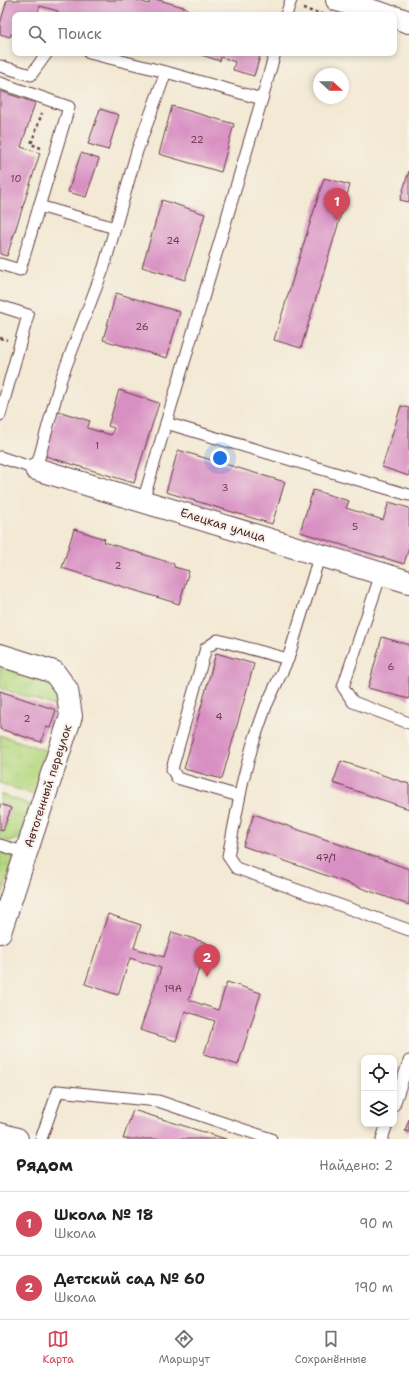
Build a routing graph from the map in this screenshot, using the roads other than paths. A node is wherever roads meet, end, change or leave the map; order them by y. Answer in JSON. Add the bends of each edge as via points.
{"nodes":[{"id":1,"x":291,"y":0,"type":"edge"},
{"id":2,"x":337,"y":0,"type":"edge"},
{"id":3,"x":287,"y":12,"type":"edge"},
{"id":4,"x":376,"y":12,"type":"edge"},
{"id":5,"x":397,"y":18,"type":"edge"},
{"id":6,"x":409,"y":22,"type":"edge"},
{"id":7,"x":45,"y":56,"type":"edge"},
{"id":8,"x":101,"y":56,"type":"edge"},
{"id":9,"x":274,"y":56,"type":"edge"},
{"id":10,"x":0,"y":66,"type":"edge"},
{"id":11,"x":166,"y":72,"type":"junction"},
{"id":12,"x":0,"y":83,"type":"edge"},
{"id":13,"x":262,"y":99,"type":"junction"},
{"id":14,"x":39,"y":206,"type":"junction"},
{"id":15,"x":115,"y":228,"type":"junction"},
{"id":16,"x":0,"y":264,"type":"edge"},
{"id":17,"x":0,"y":306,"type":"edge"},
{"id":18,"x":0,"y":415,"type":"edge"},
{"id":19,"x":166,"y":423,"type":"junction"},
{"id":20,"x":0,"y":457,"type":"edge"},
{"id":21,"x":36,"y":469,"type":"junction"},
{"id":22,"x":409,"y":495,"type":"edge"},
{"id":23,"x":143,"y":501,"type":"junction"},
{"id":24,"x":320,"y":554,"type":"junction"},
{"id":25,"x":381,"y":574,"type":"junction"},
{"id":26,"x":409,"y":582,"type":"edge"},
{"id":27,"x":0,"y":655,"type":"edge"},
{"id":28,"x":288,"y":659,"type":"junction"},
{"id":29,"x":409,"y":723,"type":"edge"},
{"id":30,"x":240,"y":796,"type":"junction"},
{"id":31,"x":0,"y":845,"type":"edge"},
{"id":32,"x":26,"y":854,"type":"junction"},
{"id":33,"x":2,"y":921,"type":"edge"},
{"id":34,"x":409,"y":930,"type":"edge"},
{"id":35,"x":409,"y":1061,"type":"edge"},
{"id":36,"x":397,"y":1095,"type":"edge"},
{"id":37,"x":386,"y":1127,"type":"edge"},
{"id":38,"x":0,"y":1134,"type":"edge"},
{"id":39,"x":17,"y":1139,"type":"edge"},
{"id":40,"x":41,"y":1139,"type":"edge"},
{"id":41,"x":271,"y":1139,"type":"edge"},
{"id":42,"x":382,"y":1139,"type":"edge"}],
"edges":[{"from":1,"to":3,"type":"lane"},
{"from":2,"to":4,"type":"street"},
{"from":5,"to":6,"type":"street"},
{"from":7,"to":10,"type":"lane","via":[[32,76]]},
{"from":8,"to":11,"type":"lane"},
{"from":9,"to":13,"type":"lane"},
{"from":11,"to":13,"type":"lane"},
{"from":11,"to":15,"type":"lane","via":[[137,151]]},
{"from":12,"to":14,"type":"lane","via":[[70,107]]},
{"from":13,"to":19,"type":"lane"},
{"from":14,"to":15,"type":"lane"},
{"from":14,"to":16,"type":"lane","via":[[20,270]]},
{"from":15,"to":21,"type":"lane","via":[[104,267],[61,379]]},
{"from":17,"to":18,"type":"lane","via":[[28,315]]},
{"from":19,"to":22,"type":"lane"},
{"from":19,"to":23,"type":"lane"},
{"from":20,"to":21,"type":"lane"},
{"from":21,"to":23,"type":"street","name":"Елецкая улица"},
{"from":23,"to":24,"type":"street","name":"Елецкая улица"},
{"from":24,"to":25,"type":"street","name":"Елецкая улица"},
{"from":24,"to":28,"type":"lane"},
{"from":25,"to":26,"type":"street","name":"Елецкая улица"},
{"from":25,"to":29,"type":"lane","via":[[343,687],[352,702]]},
{"from":27,"to":32,"type":"street","name":"Автогенный переулок","via":[[54,672],[67,690],[71,716]]},
{"from":28,"to":30,"type":"lane","via":[[266,706],[253,743]]},
{"from":28,"to":30,"type":"lane","via":[[218,640],[206,648],[172,768],[177,778]]},
{"from":30,"to":34,"type":"lane","via":[[228,856],[236,868]]},
{"from":31,"to":32,"type":"lane"},
{"from":32,"to":33,"type":"street","name":"Автогенный переулок"},
{"from":35,"to":36,"type":"lane"},
{"from":37,"to":42,"type":"lane"},
{"from":38,"to":39,"type":"street"},
{"from":40,"to":41,"type":"lane","via":[[58,1091],[158,1101]]}]}
